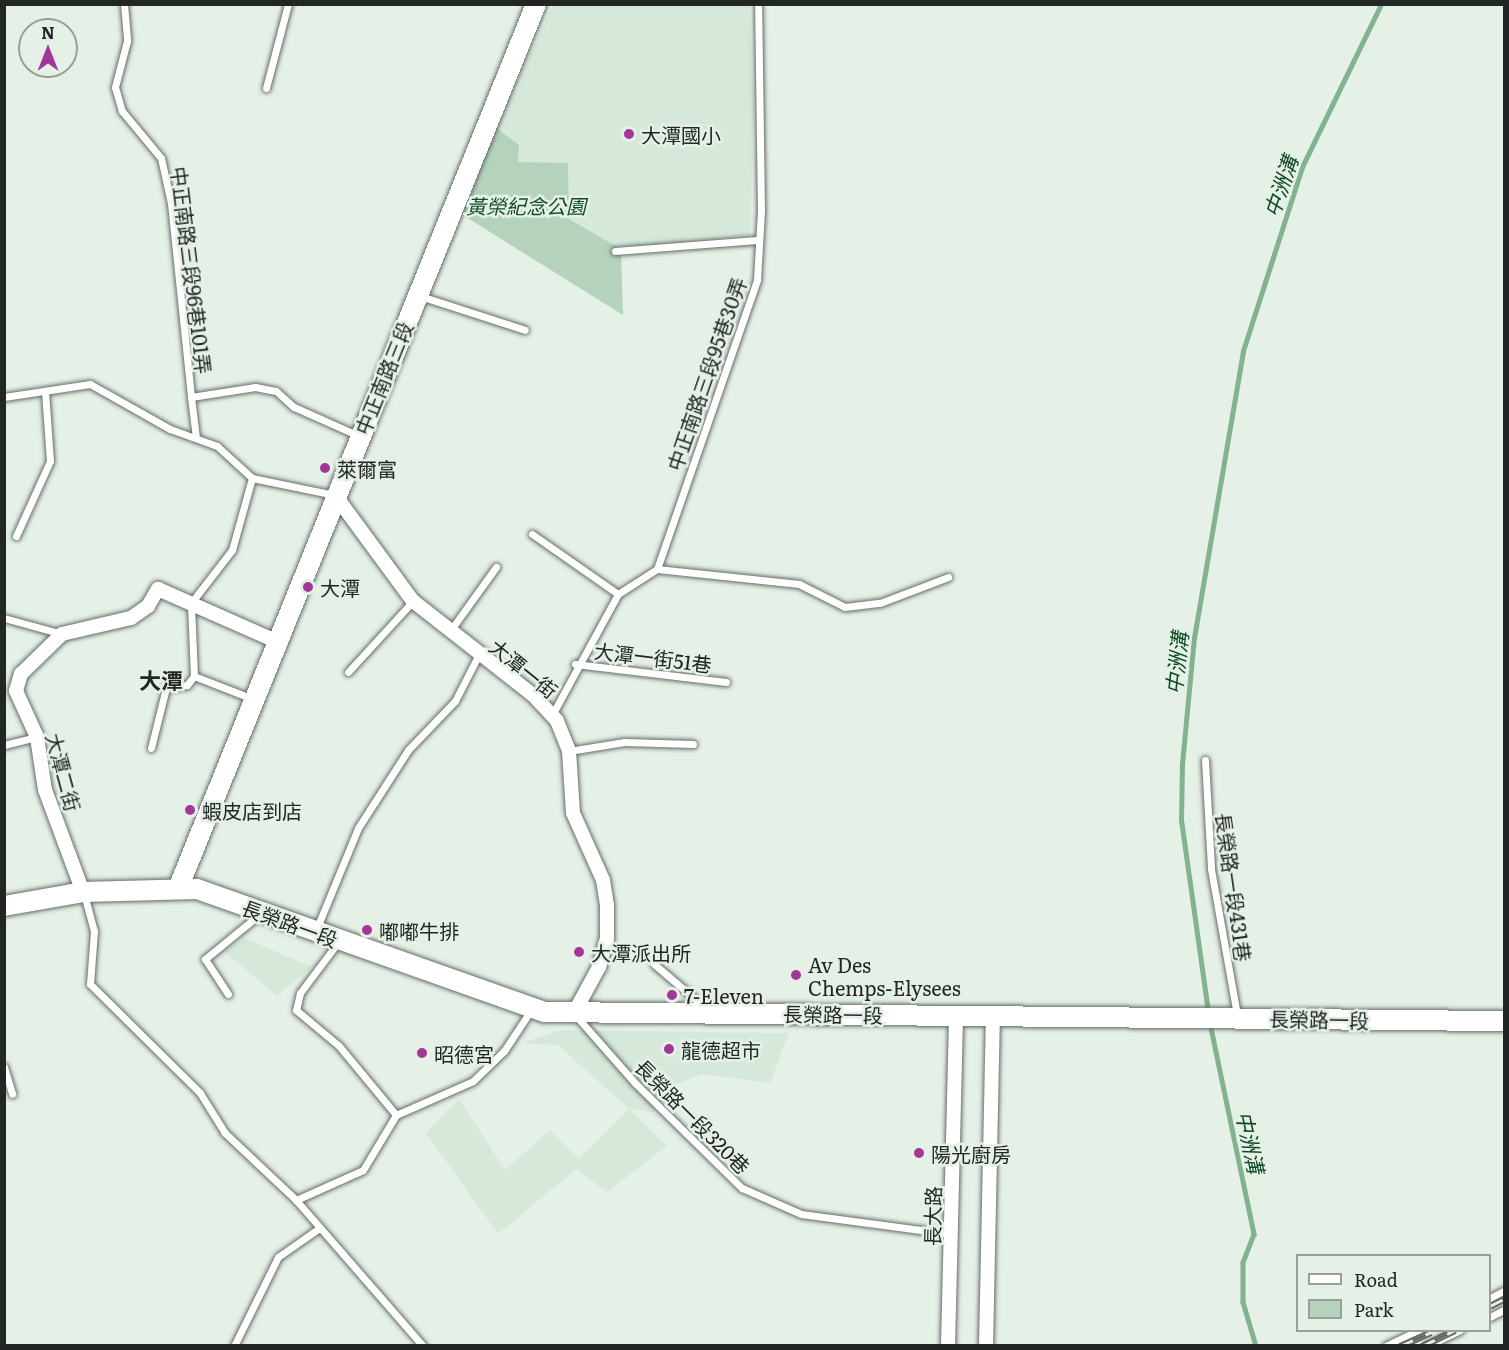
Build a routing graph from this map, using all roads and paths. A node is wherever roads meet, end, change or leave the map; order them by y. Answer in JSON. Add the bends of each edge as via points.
{"nodes":[{"id":1,"x":124,"y":4,"type":"edge"},
{"id":2,"x":288,"y":4,"type":"edge"},
{"id":3,"x":536,"y":4,"type":"edge"},
{"id":4,"x":758,"y":4,"type":"edge"},
{"id":5,"x":266,"y":88,"type":"dead end"},
{"id":6,"x":757,"y":240,"type":"junction"},
{"id":7,"x":615,"y":251,"type":"dead end"},
{"id":8,"x":418,"y":295,"type":"junction"},
{"id":9,"x":525,"y":330,"type":"dead end"},
{"id":10,"x":45,"y":392,"type":"junction"},
{"id":11,"x":4,"y":397,"type":"edge"},
{"id":12,"x":191,"y":398,"type":"junction"},
{"id":13,"x":196,"y":435,"type":"junction"},
{"id":14,"x":360,"y":436,"type":"junction"},
{"id":15,"x":252,"y":478,"type":"junction"},
{"id":16,"x":335,"y":495,"type":"junction"},
{"id":17,"x":532,"y":534,"type":"dead end"},
{"id":18,"x":16,"y":536,"type":"dead end"},
{"id":19,"x":496,"y":567,"type":"dead end"},
{"id":20,"x":657,"y":569,"type":"junction"},
{"id":21,"x":948,"y":577,"type":"dead end"},
{"id":22,"x":618,"y":594,"type":"junction"},
{"id":23,"x":413,"y":601,"type":"junction"},
{"id":24,"x":191,"y":603,"type":"junction"},
{"id":25,"x":4,"y":618,"type":"edge"},
{"id":26,"x":450,"y":632,"type":"junction"},
{"id":27,"x":62,"y":634,"type":"junction"},
{"id":28,"x":276,"y":641,"type":"junction"},
{"id":29,"x":478,"y":656,"type":"junction"},
{"id":30,"x":575,"y":664,"type":"junction"},
{"id":31,"x":348,"y":672,"type":"dead end"},
{"id":32,"x":194,"y":676,"type":"junction"},
{"id":33,"x":726,"y":682,"type":"dead end"},
{"id":34,"x":253,"y":699,"type":"junction"},
{"id":35,"x":552,"y":715,"type":"junction"},
{"id":36,"x":37,"y":737,"type":"junction"},
{"id":37,"x":4,"y":744,"type":"edge"},
{"id":38,"x":693,"y":744,"type":"dead end"},
{"id":39,"x":151,"y":748,"type":"dead end"},
{"id":40,"x":569,"y":751,"type":"junction"},
{"id":41,"x":1205,"y":760,"type":"dead end"},
{"id":42,"x":179,"y":886,"type":"junction"},
{"id":43,"x":83,"y":892,"type":"junction"},
{"id":44,"x":4,"y":906,"type":"edge"},
{"id":45,"x":262,"y":912,"type":"junction"},
{"id":46,"x":315,"y":932,"type":"junction"},
{"id":47,"x":339,"y":941,"type":"junction"},
{"id":48,"x":654,"y":964,"type":"dead end"},
{"id":49,"x":228,"y":994,"type":"dead end"},
{"id":50,"x":531,"y":1010,"type":"junction"},
{"id":51,"x":573,"y":1013,"type":"junction"},
{"id":52,"x":710,"y":1013,"type":"junction"},
{"id":53,"x":956,"y":1016,"type":"junction"},
{"id":54,"x":993,"y":1017,"type":"junction"},
{"id":55,"x":1237,"y":1018,"type":"junction"},
{"id":56,"x":1504,"y":1021,"type":"edge"},
{"id":57,"x":4,"y":1067,"type":"edge"},
{"id":58,"x":12,"y":1094,"type":"dead end"},
{"id":59,"x":396,"y":1115,"type":"junction"},
{"id":60,"x":296,"y":1200,"type":"junction"},
{"id":61,"x":318,"y":1229,"type":"junction"},
{"id":62,"x":951,"y":1234,"type":"junction"},
{"id":63,"x":1415,"y":1332,"type":"edge"},
{"id":64,"x":1456,"y":1332,"type":"edge"},
{"id":65,"x":234,"y":1346,"type":"edge"},
{"id":66,"x":423,"y":1346,"type":"edge"},
{"id":67,"x":948,"y":1346,"type":"edge"},
{"id":68,"x":986,"y":1346,"type":"edge"},
{"id":69,"x":1386,"y":1346,"type":"edge"},
{"id":70,"x":1427,"y":1346,"type":"edge"}],
"edges":[{"from":1,"to":12,"type":"lane","name":"中正南路三段96巷101弄","via":[[127,41],[115,87],[122,111],[161,158],[171,203]]},
{"from":2,"to":5,"type":"lane"},
{"from":3,"to":8,"type":"street","name":"中正南路三段"},
{"from":4,"to":6,"type":"lane","name":"中正南路三段95巷30弄","via":[[762,211]]},
{"from":6,"to":7,"type":"lane"},
{"from":6,"to":20,"type":"lane","name":"中正南路三段95巷30弄","via":[[757,280]]},
{"from":8,"to":9,"type":"lane"},
{"from":8,"to":14,"type":"street","name":"中正南路三段"},
{"from":10,"to":11,"type":"lane"},
{"from":10,"to":13,"type":"lane","via":[[90,384],[170,429]]},
{"from":10,"to":18,"type":"lane","via":[[50,461]]},
{"from":12,"to":13,"type":"lane"},
{"from":12,"to":14,"type":"lane","name":"中正南路三段96巷101弄","via":[[255,387],[276,391],[294,407]]},
{"from":13,"to":15,"type":"lane","via":[[238,461]]},
{"from":14,"to":16,"type":"street","name":"中正南路三段"},
{"from":15,"to":16,"type":"lane"},
{"from":15,"to":24,"type":"lane","via":[[232,550]]},
{"from":16,"to":23,"type":"street","name":"大潭一街"},
{"from":16,"to":28,"type":"street","name":"中正南路三段"},
{"from":17,"to":22,"type":"lane"},
{"from":19,"to":26,"type":"lane"},
{"from":20,"to":21,"type":"lane","via":[[799,584],[845,607],[880,603]]},
{"from":20,"to":22,"type":"lane","name":"大潭一街51巷"},
{"from":22,"to":30,"type":"lane","name":"大潭一街51巷"},
{"from":23,"to":26,"type":"street","name":"大潭一街"},
{"from":23,"to":31,"type":"lane"},
{"from":24,"to":27,"type":"street","via":[[158,589],[148,606],[131,618]]},
{"from":24,"to":28,"type":"street"},
{"from":24,"to":32,"type":"lane"},
{"from":25,"to":27,"type":"lane"},
{"from":26,"to":29,"type":"street","name":"大潭一街"},
{"from":27,"to":36,"type":"street","name":"大潭二街","via":[[21,674],[16,691]]},
{"from":28,"to":34,"type":"street","name":"中正南路三段"},
{"from":29,"to":35,"type":"street","name":"大潭一街"},
{"from":29,"to":46,"type":"lane","via":[[454,701],[408,750],[358,828]]},
{"from":30,"to":33,"type":"lane","name":"大潭一街51巷"},
{"from":30,"to":35,"type":"lane","name":"大潭一街51巷"},
{"from":32,"to":34,"type":"lane"},
{"from":32,"to":39,"type":"lane","via":[[187,685],[166,688]]},
{"from":34,"to":42,"type":"street","name":"中正南路三段"},
{"from":35,"to":40,"type":"street","name":"大潭一街"},
{"from":36,"to":37,"type":"lane"},
{"from":36,"to":43,"type":"street","name":"大潭二街","via":[[45,790]]},
{"from":38,"to":40,"type":"lane","via":[[624,742]]},
{"from":40,"to":51,"type":"street","name":"大潭一街","via":[[573,813],[603,880],[607,905],[607,938],[598,967]]},
{"from":41,"to":55,"type":"lane","name":"長榮路一段431巷","via":[[1211,869]]},
{"from":42,"to":43,"type":"street","name":"長榮路一段"},
{"from":42,"to":45,"type":"street","name":"長榮路一段"},
{"from":43,"to":44,"type":"street","name":"長榮路一段"},
{"from":43,"to":60,"type":"lane","via":[[94,931],[90,984],[155,1045],[200,1093],[225,1132]]},
{"from":45,"to":46,"type":"street","name":"長榮路一段"},
{"from":45,"to":49,"type":"lane","via":[[205,959]]},
{"from":46,"to":47,"type":"street","name":"長榮路一段"},
{"from":47,"to":50,"type":"street","name":"長榮路一段"},
{"from":47,"to":59,"type":"lane","via":[[300,993],[296,1010],[339,1046]]},
{"from":48,"to":52,"type":"lane"},
{"from":50,"to":51,"type":"street","name":"長榮路一段"},
{"from":50,"to":59,"type":"lane","via":[[504,1051],[473,1081]]},
{"from":51,"to":52,"type":"street","name":"長榮路一段"},
{"from":51,"to":62,"type":"lane","name":"長榮路一段320巷","via":[[635,1083],[742,1188],[801,1214]]},
{"from":52,"to":53,"type":"street","name":"長榮路一段"},
{"from":53,"to":54,"type":"street","name":"長榮路一段"},
{"from":53,"to":62,"type":"street","name":"長大路"},
{"from":54,"to":55,"type":"street","name":"長榮路一段"},
{"from":54,"to":68,"type":"street"},
{"from":55,"to":56,"type":"street","name":"長榮路一段"},
{"from":57,"to":58,"type":"lane"},
{"from":59,"to":60,"type":"lane","via":[[363,1170]]},
{"from":60,"to":61,"type":"lane"},
{"from":61,"to":65,"type":"lane","via":[[278,1257]]},
{"from":61,"to":66,"type":"lane"},
{"from":62,"to":67,"type":"street","name":"長大路"},
{"from":63,"to":69,"type":"lane"},
{"from":64,"to":70,"type":"lane"}]}
